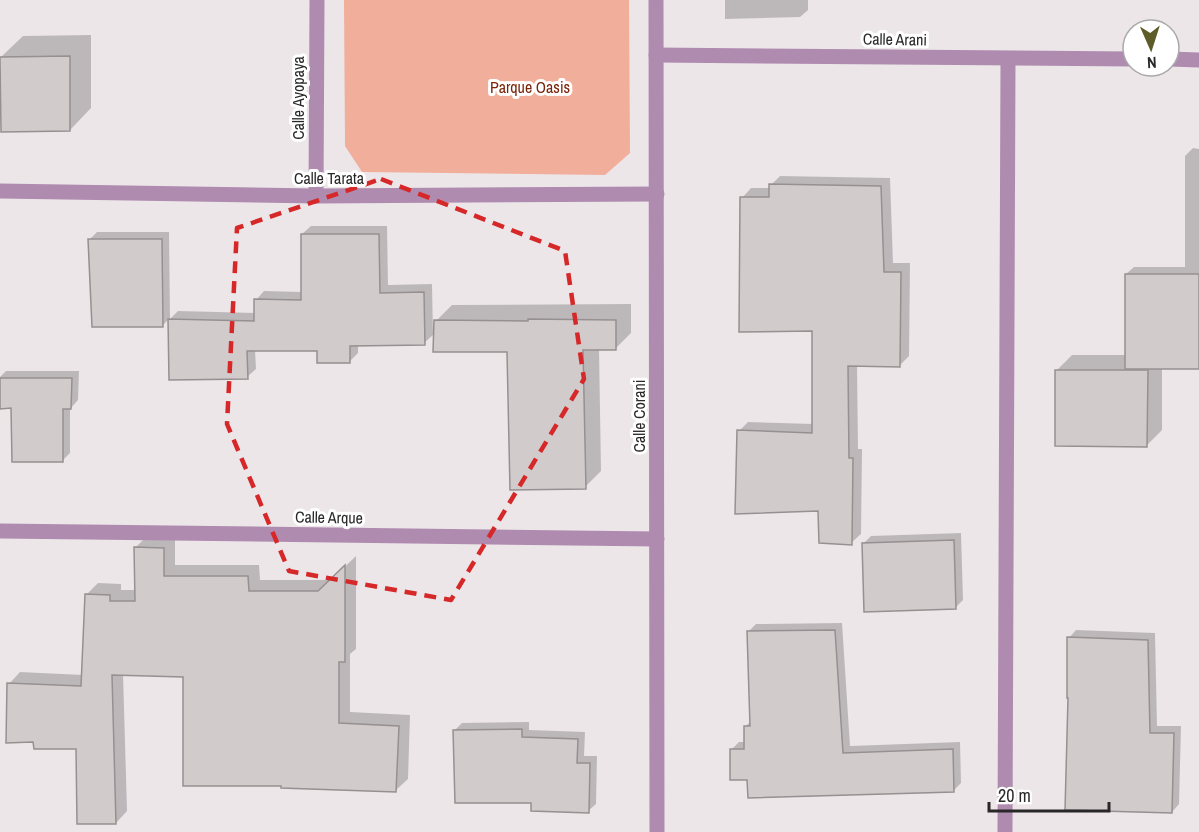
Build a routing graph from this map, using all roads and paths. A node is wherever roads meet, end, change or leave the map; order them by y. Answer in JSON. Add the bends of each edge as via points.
{"nodes":[{"id":1,"x":317,"y":0,"type":"edge"},
{"id":2,"x":656,"y":0,"type":"edge"},
{"id":3,"x":656,"y":55,"type":"junction"},
{"id":4,"x":1008,"y":59,"type":"junction"},
{"id":5,"x":1121,"y":59,"type":"edge"},
{"id":6,"x":1181,"y":59,"type":"edge"},
{"id":7,"x":1199,"y":60,"type":"edge"},
{"id":8,"x":0,"y":191,"type":"edge"},
{"id":9,"x":657,"y":194,"type":"junction"},
{"id":10,"x":316,"y":196,"type":"junction"},
{"id":11,"x":0,"y":531,"type":"edge"},
{"id":12,"x":657,"y":539,"type":"junction"},
{"id":13,"x":657,"y":832,"type":"edge"},
{"id":14,"x":1005,"y":832,"type":"edge"}],
"edges":[{"from":1,"to":10,"type":"street","name":"Calle Ayopaya"},
{"from":2,"to":3,"type":"street","name":"Calle Corani"},
{"from":3,"to":4,"type":"street","name":"Calle Arani"},
{"from":3,"to":9,"type":"street","name":"Calle Corani"},
{"from":4,"to":5,"type":"street","name":"Calle Arani"},
{"from":4,"to":14,"type":"street"},
{"from":6,"to":7,"type":"street"},
{"from":8,"to":10,"type":"street","name":"Calle Tarata"},
{"from":9,"to":10,"type":"street","name":"Calle Tarata"},
{"from":9,"to":12,"type":"street","name":"Calle Corani"},
{"from":11,"to":12,"type":"street","name":"Calle Arque"},
{"from":12,"to":13,"type":"street","name":"Calle Corani"}]}
